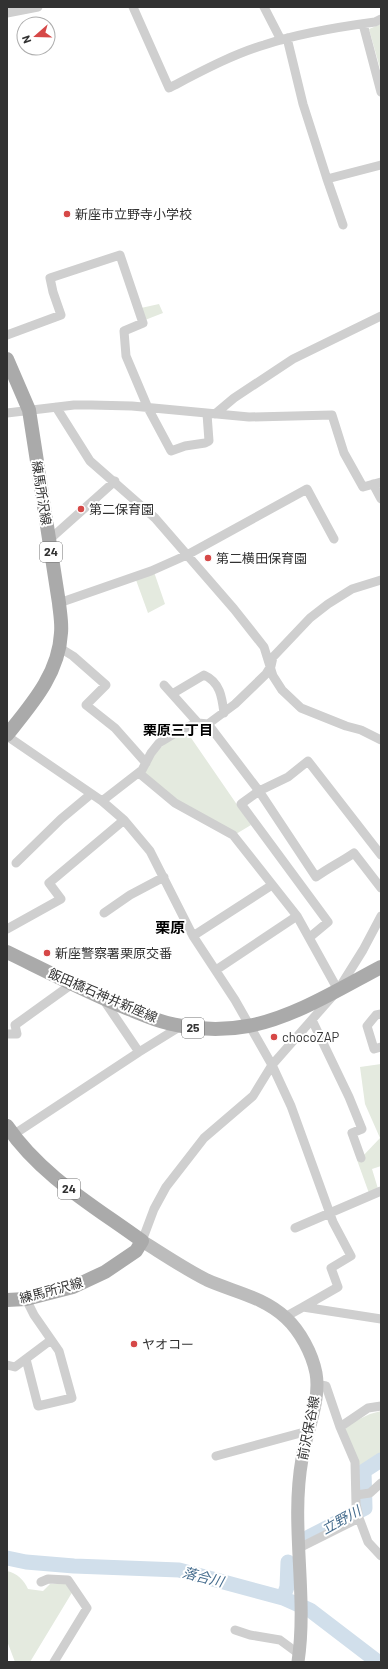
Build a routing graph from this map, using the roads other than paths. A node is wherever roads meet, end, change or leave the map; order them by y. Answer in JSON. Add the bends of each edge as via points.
{"nodes":[{"id":1,"x":133,"y":7,"type":"edge"},
{"id":2,"x":264,"y":7,"type":"edge"},
{"id":3,"x":31,"y":8,"type":"edge"},
{"id":4,"x":7,"y":13,"type":"edge"},
{"id":5,"x":381,"y":19,"type":"edge"},
{"id":6,"x":363,"y":24,"type":"junction"},
{"id":7,"x":284,"y":39,"type":"junction"},
{"id":8,"x":381,"y":92,"type":"edge"},
{"id":9,"x":381,"y":165,"type":"edge"},
{"id":10,"x":327,"y":179,"type":"junction"},
{"id":11,"x":343,"y":225,"type":"dead end"},
{"id":12,"x":381,"y":316,"type":"edge"},
{"id":13,"x":7,"y":335,"type":"edge"},
{"id":14,"x":7,"y":359,"type":"edge"},
{"id":15,"x":56,"y":407,"type":"junction"},
{"id":16,"x":148,"y":408,"type":"junction"},
{"id":17,"x":29,"y":410,"type":"junction"},
{"id":18,"x":7,"y":413,"type":"edge"},
{"id":19,"x":211,"y":414,"type":"junction"},
{"id":20,"x":115,"y":481,"type":"junction"},
{"id":21,"x":377,"y":483,"type":"edge"},
{"id":22,"x":381,"y":498,"type":"edge"},
{"id":23,"x":334,"y":539,"type":"dead end"},
{"id":24,"x":49,"y":540,"type":"junction"},
{"id":25,"x":187,"y":555,"type":"junction"},
{"id":26,"x":381,"y":580,"type":"edge"},
{"id":27,"x":59,"y":603,"type":"junction"},
{"id":28,"x":60,"y":648,"type":"junction"},
{"id":29,"x":271,"y":666,"type":"junction"},
{"id":30,"x":164,"y":685,"type":"dead end"},
{"id":31,"x":172,"y":694,"type":"junction"},
{"id":32,"x":224,"y":713,"type":"junction"},
{"id":33,"x":198,"y":723,"type":"junction"},
{"id":34,"x":208,"y":724,"type":"junction"},
{"id":35,"x":7,"y":736,"type":"edge"},
{"id":36,"x":381,"y":740,"type":"edge"},
{"id":37,"x":146,"y":763,"type":"junction"},
{"id":38,"x":139,"y":773,"type":"junction"},
{"id":39,"x":259,"y":791,"type":"junction"},
{"id":40,"x":91,"y":794,"type":"junction"},
{"id":41,"x":102,"y":801,"type":"junction"},
{"id":42,"x":124,"y":820,"type":"junction"},
{"id":43,"x":381,"y":855,"type":"edge"},
{"id":44,"x":16,"y":863,"type":"dead end"},
{"id":45,"x":164,"y":877,"type":"junction"},
{"id":46,"x":272,"y":885,"type":"junction"},
{"id":47,"x":381,"y":888,"type":"edge"},
{"id":48,"x":104,"y":913,"type":"dead end"},
{"id":49,"x":297,"y":916,"type":"junction"},
{"id":50,"x":381,"y":916,"type":"edge"},
{"id":51,"x":7,"y":929,"type":"edge"},
{"id":52,"x":193,"y":936,"type":"junction"},
{"id":53,"x":310,"y":937,"type":"junction"},
{"id":54,"x":7,"y":952,"type":"edge"},
{"id":55,"x":381,"y":967,"type":"edge"},
{"id":56,"x":216,"y":970,"type":"junction"},
{"id":57,"x":72,"y":984,"type":"junction"},
{"id":58,"x":338,"y":990,"type":"junction"},
{"id":59,"x":102,"y":998,"type":"junction"},
{"id":60,"x":381,"y":1014,"type":"edge"},
{"id":61,"x":312,"y":1020,"type":"junction"},
{"id":62,"x":181,"y":1026,"type":"junction"},
{"id":63,"x":250,"y":1026,"type":"junction"},
{"id":64,"x":7,"y":1034,"type":"edge"},
{"id":65,"x":381,"y":1046,"type":"edge"},
{"id":66,"x":139,"y":1052,"type":"junction"},
{"id":67,"x":272,"y":1065,"type":"junction"},
{"id":68,"x":10,"y":1131,"type":"edge"},
{"id":69,"x":361,"y":1158,"type":"dead end"},
{"id":70,"x":381,"y":1191,"type":"edge"},
{"id":71,"x":330,"y":1212,"type":"junction"},
{"id":72,"x":295,"y":1228,"type":"dead end"},
{"id":73,"x":142,"y":1241,"type":"junction"},
{"id":74,"x":26,"y":1299,"type":"junction"},
{"id":75,"x":7,"y":1300,"type":"edge"},
{"id":76,"x":303,"y":1307,"type":"junction"},
{"id":77,"x":285,"y":1317,"type":"junction"},
{"id":78,"x":381,"y":1319,"type":"edge"},
{"id":79,"x":51,"y":1340,"type":"junction"},
{"id":80,"x":26,"y":1359,"type":"junction"},
{"id":81,"x":7,"y":1365,"type":"edge"},
{"id":82,"x":316,"y":1384,"type":"junction"},
{"id":83,"x":381,"y":1406,"type":"edge"},
{"id":84,"x":340,"y":1426,"type":"junction"},
{"id":85,"x":308,"y":1431,"type":"junction"},
{"id":86,"x":216,"y":1456,"type":"dead end"},
{"id":87,"x":381,"y":1483,"type":"edge"},
{"id":88,"x":361,"y":1497,"type":"junction"},
{"id":89,"x":358,"y":1517,"type":"junction"},
{"id":90,"x":299,"y":1548,"type":"junction"},
{"id":91,"x":381,"y":1556,"type":"edge"},
{"id":92,"x":41,"y":1582,"type":"dead end"},
{"id":93,"x":235,"y":1630,"type":"dead end"},
{"id":94,"x":299,"y":1658,"type":"edge"},
{"id":95,"x":54,"y":1662,"type":"edge"}],
"edges":[{"from":1,"to":7,"type":"street","via":[[169,88],[242,52]]},
{"from":2,"to":7,"type":"street"},
{"from":3,"to":4,"type":"street"},
{"from":5,"to":6,"type":"street"},
{"from":6,"to":7,"type":"street"},
{"from":6,"to":8,"type":"street"},
{"from":7,"to":10,"type":"street"},
{"from":9,"to":10,"type":"street"},
{"from":10,"to":11,"type":"street"},
{"from":12,"to":19,"type":"street","via":[[293,359]]},
{"from":13,"to":16,"type":"street","via":[[61,315],[50,278],[120,255],[143,324],[124,331],[126,356]]},
{"from":14,"to":17,"type":"main road","name":"練馬所沢線","number":"24"},
{"from":15,"to":16,"type":"street","via":[[91,405]]},
{"from":15,"to":17,"type":"street"},
{"from":15,"to":20,"type":"street","via":[[90,461]]},
{"from":16,"to":19,"type":"street"},
{"from":16,"to":19,"type":"street","via":[[171,451],[209,441]]},
{"from":17,"to":18,"type":"street"},
{"from":17,"to":24,"type":"main road","name":"練馬所沢線","number":"24"},
{"from":19,"to":21,"type":"street","via":[[249,417],[332,415],[344,453],[363,487]]},
{"from":20,"to":24,"type":"street"},
{"from":20,"to":25,"type":"street","via":[[155,518]]},
{"from":21,"to":22,"type":"street"},
{"from":23,"to":25,"type":"street","via":[[307,489]]},
{"from":24,"to":27,"type":"main road","name":"練馬所沢線","number":"24"},
{"from":25,"to":27,"type":"street","via":[[151,571]]},
{"from":25,"to":29,"type":"street","via":[[264,647]]},
{"from":26,"to":29,"type":"street","via":[[352,590],[310,618],[273,657]]},
{"from":27,"to":28,"type":"main road","name":"練馬所沢線","number":"24"},
{"from":28,"to":35,"type":"main road","name":"練馬所沢線","number":"24","via":[[45,685]]},
{"from":28,"to":37,"type":"street","via":[[106,685],[86,706],[115,728]]},
{"from":29,"to":32,"type":"street","via":[[266,674]]},
{"from":29,"to":36,"type":"street","via":[[273,676],[282,690],[301,708]]},
{"from":30,"to":31,"type":"street"},
{"from":31,"to":32,"type":"street","via":[[204,675],[210,678],[221,693]]},
{"from":31,"to":33,"type":"street"},
{"from":32,"to":34,"type":"street"},
{"from":33,"to":34,"type":"street"},
{"from":33,"to":37,"type":"street","via":[[159,743]]},
{"from":34,"to":39,"type":"street"},
{"from":35,"to":40,"type":"street"},
{"from":37,"to":38,"type":"street"},
{"from":38,"to":41,"type":"street"},
{"from":38,"to":46,"type":"street","via":[[175,803],[233,835]]},
{"from":39,"to":43,"type":"street","via":[[288,777],[308,761]]},
{"from":39,"to":47,"type":"street","via":[[316,877],[354,853]]},
{"from":39,"to":53,"type":"street","via":[[241,804],[328,922]]},
{"from":40,"to":41,"type":"street"},
{"from":40,"to":44,"type":"street"},
{"from":41,"to":42,"type":"street"},
{"from":42,"to":45,"type":"street","via":[[150,850]]},
{"from":42,"to":51,"type":"street","via":[[49,883],[61,899]]},
{"from":45,"to":48,"type":"street","via":[[130,895]]},
{"from":45,"to":52,"type":"street"},
{"from":46,"to":49,"type":"street"},
{"from":46,"to":52,"type":"street"},
{"from":49,"to":53,"type":"street"},
{"from":49,"to":56,"type":"street"},
{"from":50,"to":58,"type":"street"},
{"from":52,"to":56,"type":"street"},
{"from":53,"to":58,"type":"street"},
{"from":54,"to":57,"type":"main road","name":"飯田橋石神井新座線","number":"25"},
{"from":55,"to":58,"type":"main road","name":"飯田橋石神井新座線","number":"25"},
{"from":56,"to":63,"type":"street"},
{"from":57,"to":59,"type":"main road","name":"飯田橋石神井新座線","number":"25"},
{"from":57,"to":64,"type":"street","via":[[15,1025],[17,1034]]},
{"from":58,"to":61,"type":"street"},
{"from":58,"to":63,"type":"main road","name":"飯田橋石神井新座線","number":"25"},
{"from":59,"to":62,"type":"main road","name":"飯田橋石神井新座線","number":"25"},
{"from":59,"to":66,"type":"street"},
{"from":60,"to":65,"type":"street","via":[[376,1015],[367,1026],[374,1049]]},
{"from":61,"to":67,"type":"street"},
{"from":61,"to":69,"type":"street","via":[[362,1129],[352,1133]]},
{"from":62,"to":63,"type":"main road","name":"飯田橋石神井新座線","number":"25","via":[[216,1029]]},
{"from":62,"to":66,"type":"street"},
{"from":63,"to":67,"type":"street"},
{"from":66,"to":68,"type":"street"},
{"from":67,"to":71,"type":"street","via":[[291,1106]]},
{"from":67,"to":73,"type":"street","via":[[253,1096],[204,1138],[166,1187],[154,1209]]},
{"from":68,"to":73,"type":"main road","number":"24","via":[[46,1172]]},
{"from":70,"to":71,"type":"street"},
{"from":71,"to":72,"type":"street"},
{"from":71,"to":76,"type":"street","via":[[351,1256],[331,1268],[338,1287]]},
{"from":73,"to":74,"type":"main road","name":"練馬所沢線","via":[[136,1251],[105,1272],[73,1287]]},
{"from":73,"to":77,"type":"main road","name":"前沢保谷線","via":[[207,1279],[264,1302]]},
{"from":74,"to":75,"type":"main road","name":"練馬所沢線"},
{"from":74,"to":79,"type":"street"},
{"from":76,"to":77,"type":"street"},
{"from":76,"to":78,"type":"street"},
{"from":77,"to":82,"type":"main road","name":"前沢保谷線","via":[[299,1332],[316,1373]]},
{"from":79,"to":80,"type":"street"},
{"from":79,"to":80,"type":"street","via":[[59,1351],[72,1398],[38,1406]]},
{"from":80,"to":81,"type":"street","via":[[15,1367]]},
{"from":82,"to":84,"type":"street","via":[[326,1386]]},
{"from":82,"to":85,"type":"main road","name":"前沢保谷線","via":[[314,1411]]},
{"from":83,"to":84,"type":"street","via":[[368,1408]]},
{"from":84,"to":88,"type":"street","via":[[355,1462]]},
{"from":85,"to":86,"type":"street"},
{"from":85,"to":90,"type":"main road","name":"前沢保谷線","via":[[299,1480]]},
{"from":87,"to":88,"type":"street"},
{"from":88,"to":89,"type":"street"},
{"from":89,"to":90,"type":"street"},
{"from":89,"to":91,"type":"street","via":[[368,1542]]},
{"from":90,"to":94,"type":"main road","name":"前沢保谷線"},
{"from":92,"to":95,"type":"street","via":[[48,1579],[68,1580],[88,1608]]},
{"from":93,"to":94,"type":"street","via":[[280,1640]]}]}
